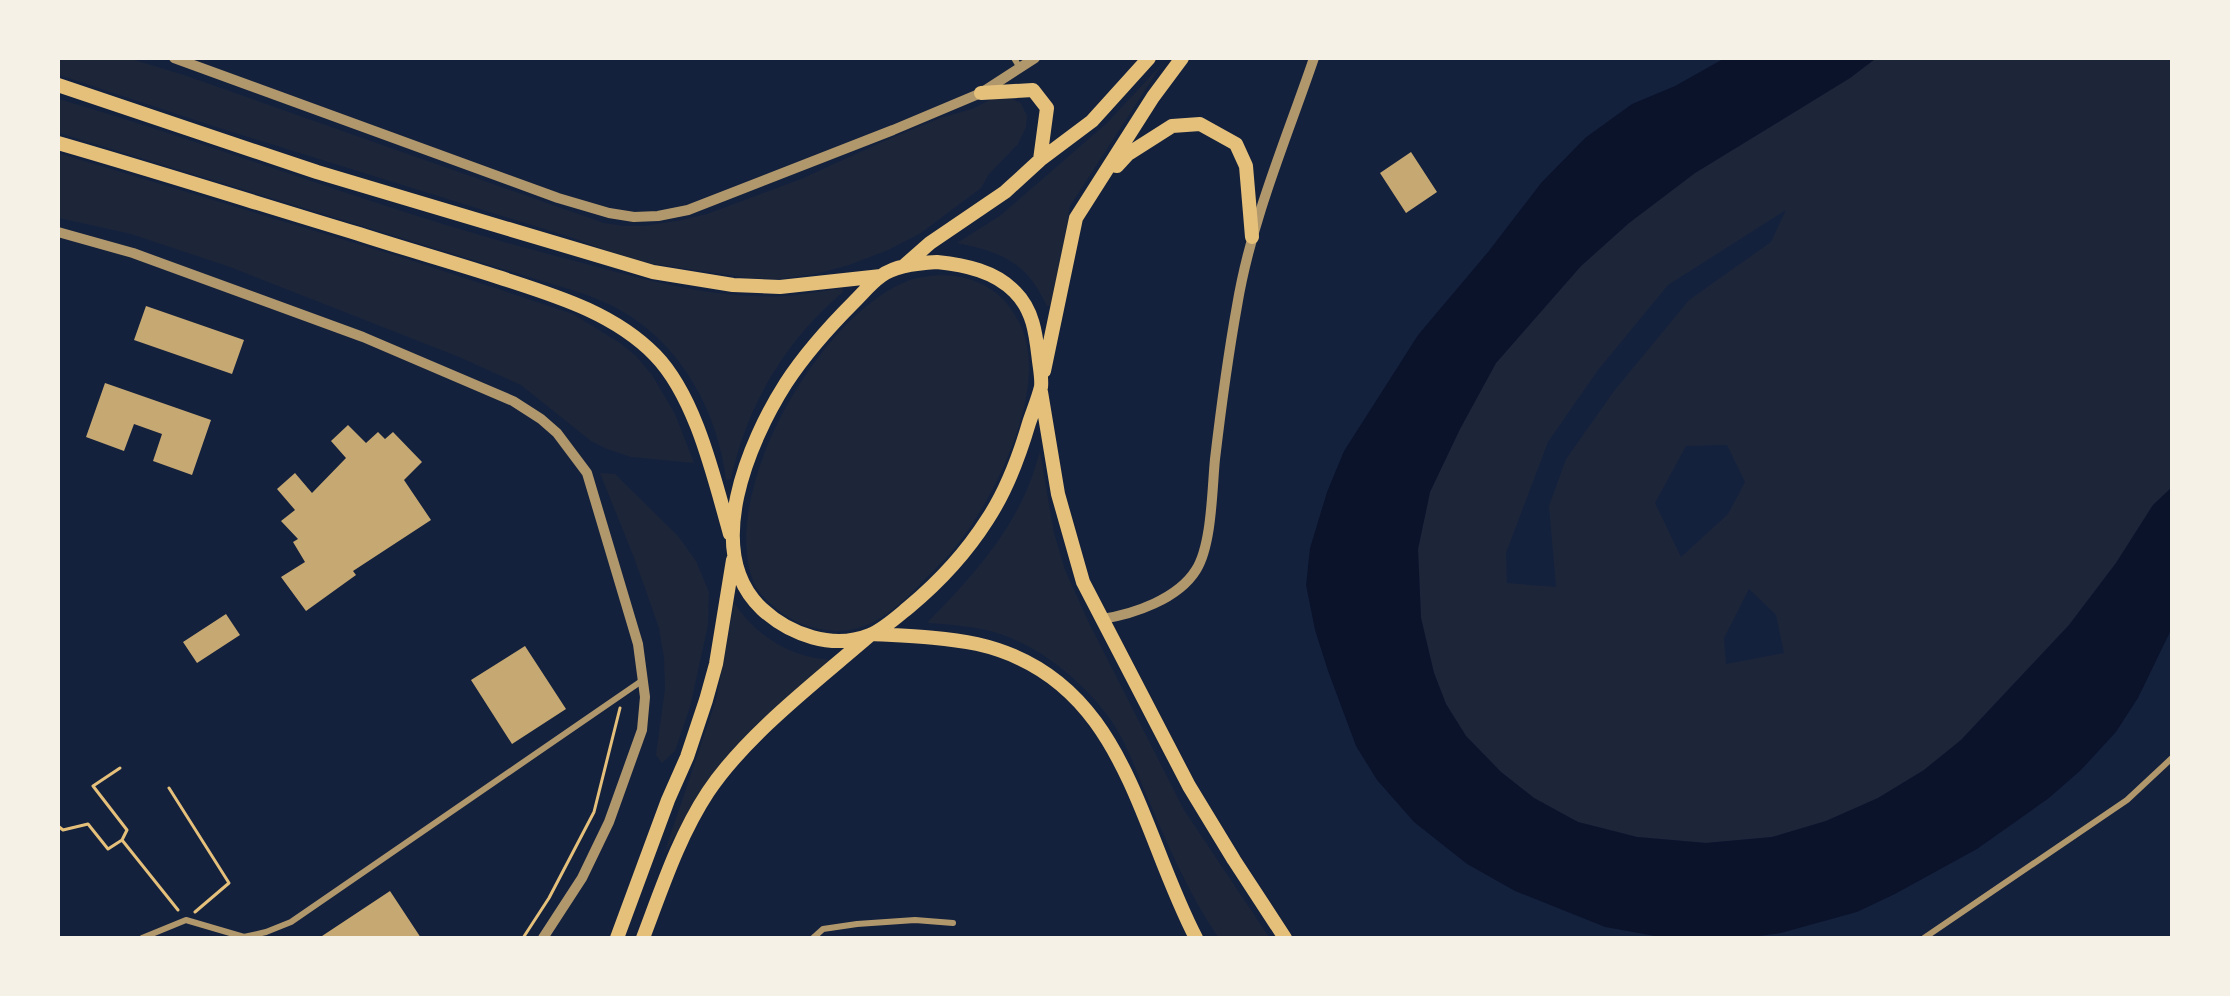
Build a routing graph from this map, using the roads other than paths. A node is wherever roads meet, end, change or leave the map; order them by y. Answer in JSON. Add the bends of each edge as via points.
{"nodes":[{"id":1,"x":174,"y":58,"type":"edge"},
{"id":2,"x":1014,"y":58,"type":"edge"},
{"id":3,"x":1035,"y":58,"type":"edge"},
{"id":4,"x":1149,"y":58,"type":"edge"},
{"id":5,"x":1191,"y":58,"type":"edge"},
{"id":6,"x":1314,"y":58,"type":"edge"},
{"id":7,"x":1179,"y":63,"type":"edge"},
{"id":8,"x":1021,"y":69,"type":"junction"},
{"id":9,"x":58,"y":86,"type":"edge"},
{"id":10,"x":981,"y":93,"type":"junction"},
{"id":11,"x":58,"y":143,"type":"edge"},
{"id":12,"x":1040,"y":160,"type":"junction"},
{"id":13,"x":1095,"y":189,"type":"junction"},
{"id":14,"x":58,"y":232,"type":"edge"},
{"id":15,"x":1252,"y":237,"type":"junction"},
{"id":16,"x":902,"y":268,"type":"junction"},
{"id":17,"x":881,"y":276,"type":"junction"},
{"id":18,"x":1041,"y":385,"type":"junction"},
{"id":19,"x":734,"y":551,"type":"junction"},
{"id":20,"x":1102,"y":619,"type":"junction"},
{"id":21,"x":871,"y":635,"type":"junction"},
{"id":22,"x":643,"y":680,"type":"junction"},
{"id":23,"x":2172,"y":758,"type":"edge"},
{"id":24,"x":656,"y":906,"type":"junction"},
{"id":25,"x":953,"y":923,"type":"dead end"},
{"id":26,"x":142,"y":938,"type":"edge"},
{"id":27,"x":543,"y":938,"type":"edge"},
{"id":28,"x":617,"y":938,"type":"edge"},
{"id":29,"x":643,"y":938,"type":"edge"},
{"id":30,"x":655,"y":938,"type":"edge"},
{"id":31,"x":813,"y":938,"type":"edge"},
{"id":32,"x":1196,"y":938,"type":"edge"},
{"id":33,"x":1285,"y":938,"type":"edge"},
{"id":34,"x":1924,"y":938,"type":"edge"}],
"edges":[{"from":1,"to":10,"type":"street","via":[[558,198],[609,213],[646,218],[715,200]]},
{"from":2,"to":8,"type":"street"},
{"from":3,"to":8,"type":"street"},
{"from":4,"to":12,"type":"highway","via":[[1092,121]]},
{"from":5,"to":7,"type":"highway"},
{"from":6,"to":15,"type":"street"},
{"from":7,"to":13,"type":"highway"},
{"from":8,"to":10,"type":"street"},
{"from":9,"to":17,"type":"highway","via":[[317,172],[653,272],[733,285],[780,287]]},
{"from":10,"to":12,"type":"highway","via":[[1033,90],[1047,108]]},
{"from":11,"to":19,"type":"highway","via":[[562,298],[621,327],[672,374],[710,465]]},
{"from":12,"to":16,"type":"highway","via":[[1005,192],[930,243]]},
{"from":13,"to":15,"type":"highway","via":[[1128,154],[1172,126],[1200,124],[1236,144],[1246,166]]},
{"from":13,"to":18,"type":"highway","via":[[1076,218]]},
{"from":14,"to":22,"type":"street","via":[[133,253],[363,337],[513,400],[541,419],[587,473],[633,622]]},
{"from":15,"to":20,"type":"street","via":[[1237,305],[1205,549],[1187,584],[1151,605]]},
{"from":16,"to":17,"type":"highway"},
{"from":16,"to":18,"type":"highway","via":[[921,263],[957,264],[1005,283],[1032,318]]},
{"from":17,"to":19,"type":"highway","via":[[831,327],[794,372],[774,405],[753,447],[739,490]]},
{"from":18,"to":20,"type":"highway","via":[[1066,528],[1083,582]]},
{"from":18,"to":21,"type":"highway","via":[[1009,482],[988,519],[925,594]]},
{"from":19,"to":21,"type":"highway","via":[[739,573],[755,602],[779,624],[825,639]]},
{"from":19,"to":28,"type":"highway","via":[[716,664],[706,700]]},
{"from":20,"to":33,"type":"highway","via":[[1189,786]]},
{"from":21,"to":24,"type":"highway","via":[[778,715],[725,769],[686,831]]},
{"from":21,"to":32,"type":"highway","via":[[978,644],[1033,664],[1069,691],[1095,720],[1130,778]]},
{"from":22,"to":26,"type":"street","via":[[291,922],[244,937],[186,920]]},
{"from":22,"to":27,"type":"street","via":[[642,730],[609,822],[582,878]]},
{"from":23,"to":34,"type":"street","via":[[2127,800]]},
{"from":24,"to":29,"type":"highway"},
{"from":24,"to":30,"type":"highway"},
{"from":25,"to":31,"type":"street","via":[[915,920],[857,924],[823,929]]}]}
